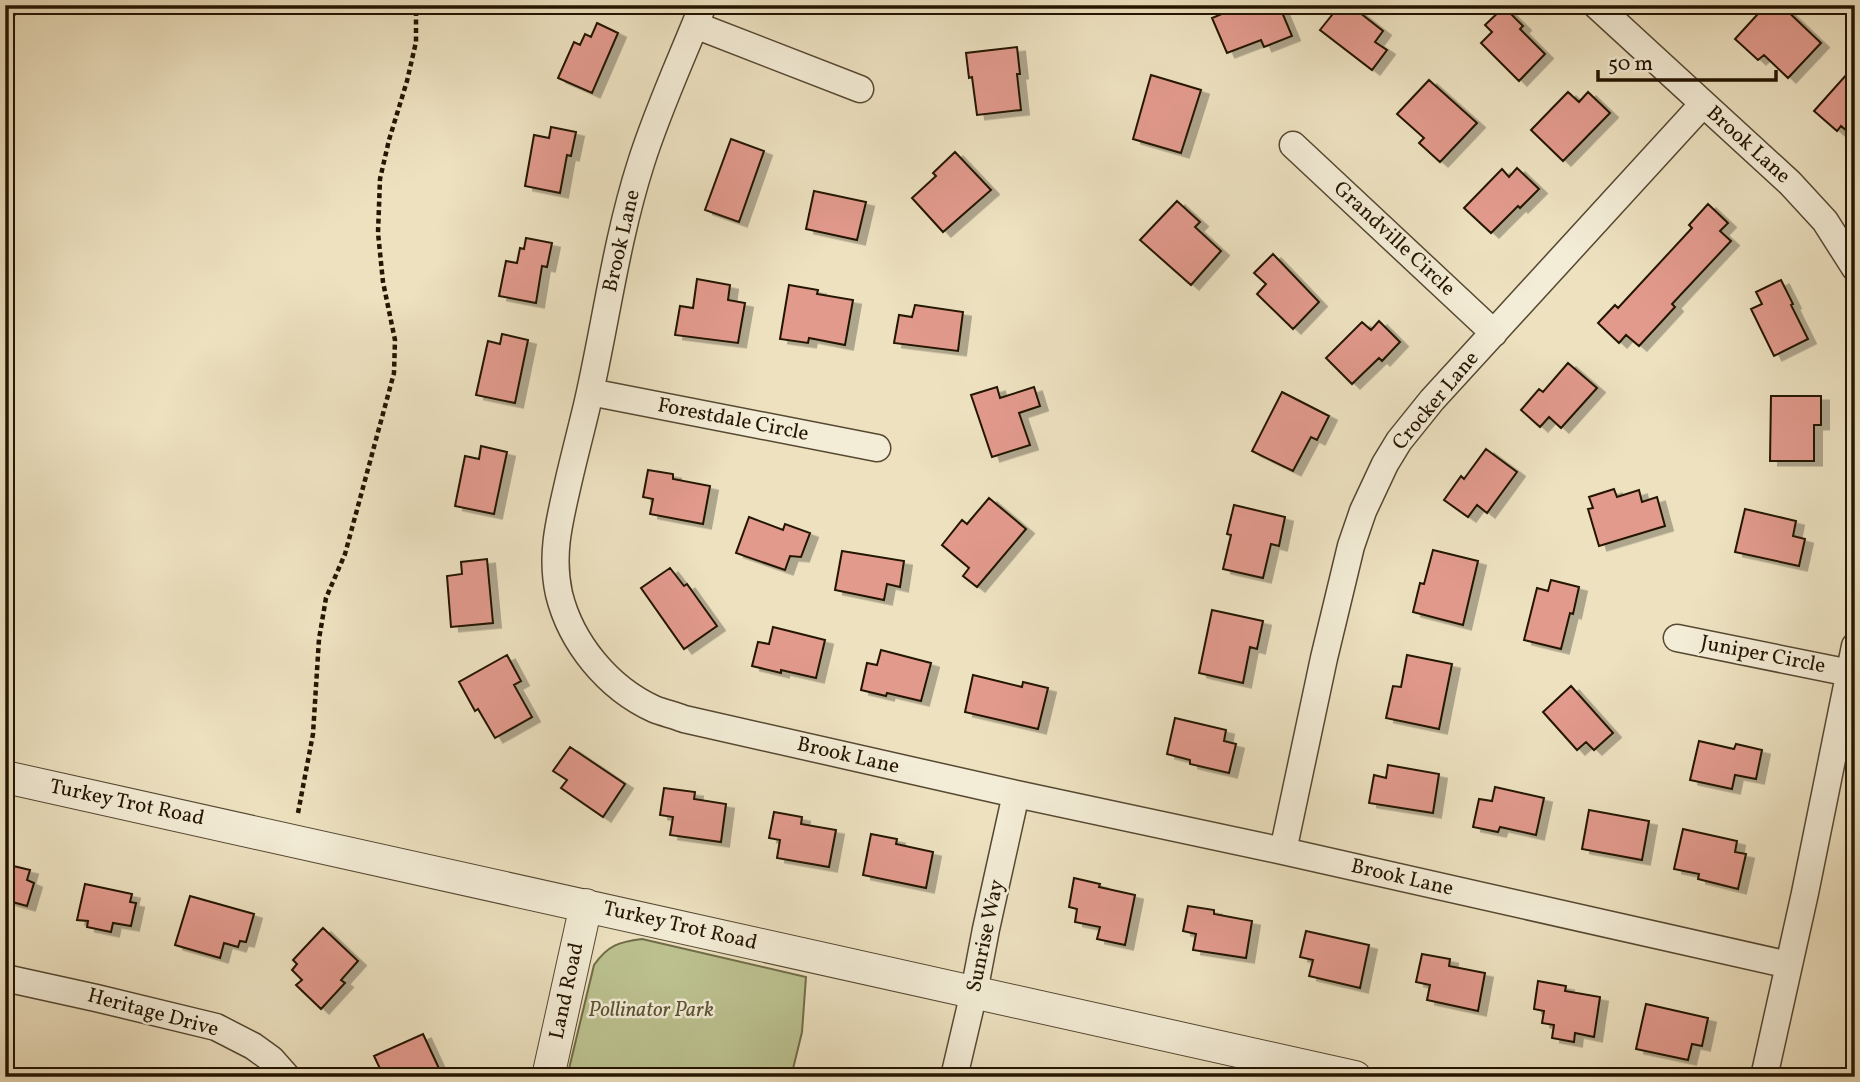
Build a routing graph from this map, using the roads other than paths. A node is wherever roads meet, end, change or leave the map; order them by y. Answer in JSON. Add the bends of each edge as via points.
{"nodes":[{"id":1,"x":1596,"y":5,"type":"edge"},
{"id":2,"x":699,"y":15,"type":"edge"},
{"id":3,"x":860,"y":89,"type":"dead end"},
{"id":4,"x":1703,"y":104,"type":"junction"},
{"id":5,"x":1293,"y":145,"type":"dead end"},
{"id":6,"x":1855,"y":268,"type":"edge"},
{"id":7,"x":1494,"y":333,"type":"junction"},
{"id":8,"x":590,"y":392,"type":"junction"},
{"id":9,"x":877,"y":448,"type":"dead end"},
{"id":10,"x":1677,"y":638,"type":"dead end"},
{"id":11,"x":1855,"y":646,"type":"edge"},
{"id":12,"x":1850,"y":673,"type":"junction"},
{"id":13,"x":5,"y":777,"type":"edge"},
{"id":14,"x":1016,"y":794,"type":"junction"},
{"id":15,"x":1283,"y":851,"type":"junction"},
{"id":16,"x":586,"y":905,"type":"junction"},
{"id":17,"x":1789,"y":965,"type":"junction"},
{"id":18,"x":5,"y":978,"type":"edge"},
{"id":19,"x":974,"y":992,"type":"junction"},
{"id":20,"x":288,"y":1077,"type":"edge"},
{"id":21,"x":548,"y":1077,"type":"edge"},
{"id":22,"x":954,"y":1077,"type":"edge"},
{"id":23,"x":1355,"y":1077,"type":"edge"},
{"id":24,"x":1764,"y":1077,"type":"edge"}],
"edges":[{"from":1,"to":4,"type":"street","name":"Brook Lane"},
{"from":2,"to":3,"type":"street"},
{"from":2,"to":8,"type":"street","name":"Brook Lane","via":[[641,164],[622,231]]},
{"from":4,"to":6,"type":"street","name":"Brook Lane","via":[[1790,183],[1825,221]]},
{"from":4,"to":7,"type":"street","name":"Crocker Lane"},
{"from":5,"to":7,"type":"street","name":"Grandville Circle"},
{"from":7,"to":15,"type":"street","name":"Crocker Lane","via":[[1399,441],[1363,511],[1350,546]]},
{"from":8,"to":9,"type":"street","name":"Forestdale Circle"},
{"from":8,"to":14,"type":"street","name":"Brook Lane","via":[[556,536],[556,572],[567,617],[598,667],[624,691],[654,709],[684,719]]},
{"from":10,"to":12,"type":"street","name":"Juniper Circle"},
{"from":11,"to":12,"type":"street"},
{"from":12,"to":17,"type":"street"},
{"from":13,"to":16,"type":"street","name":"Turkey Trot Road"},
{"from":14,"to":15,"type":"street","name":"Brook Lane"},
{"from":14,"to":19,"type":"street","name":"Sunrise Way"},
{"from":15,"to":17,"type":"street","name":"Brook Lane"},
{"from":16,"to":19,"type":"street","name":"Turkey Trot Road"},
{"from":16,"to":21,"type":"street","name":"Land Road"},
{"from":17,"to":24,"type":"street"},
{"from":18,"to":20,"type":"street","name":"Heritage Drive","via":[[216,1027],[253,1046]]},
{"from":19,"to":22,"type":"street","name":"Sunrise Way"},
{"from":19,"to":23,"type":"street","name":"Turkey Trot Road"}]}
